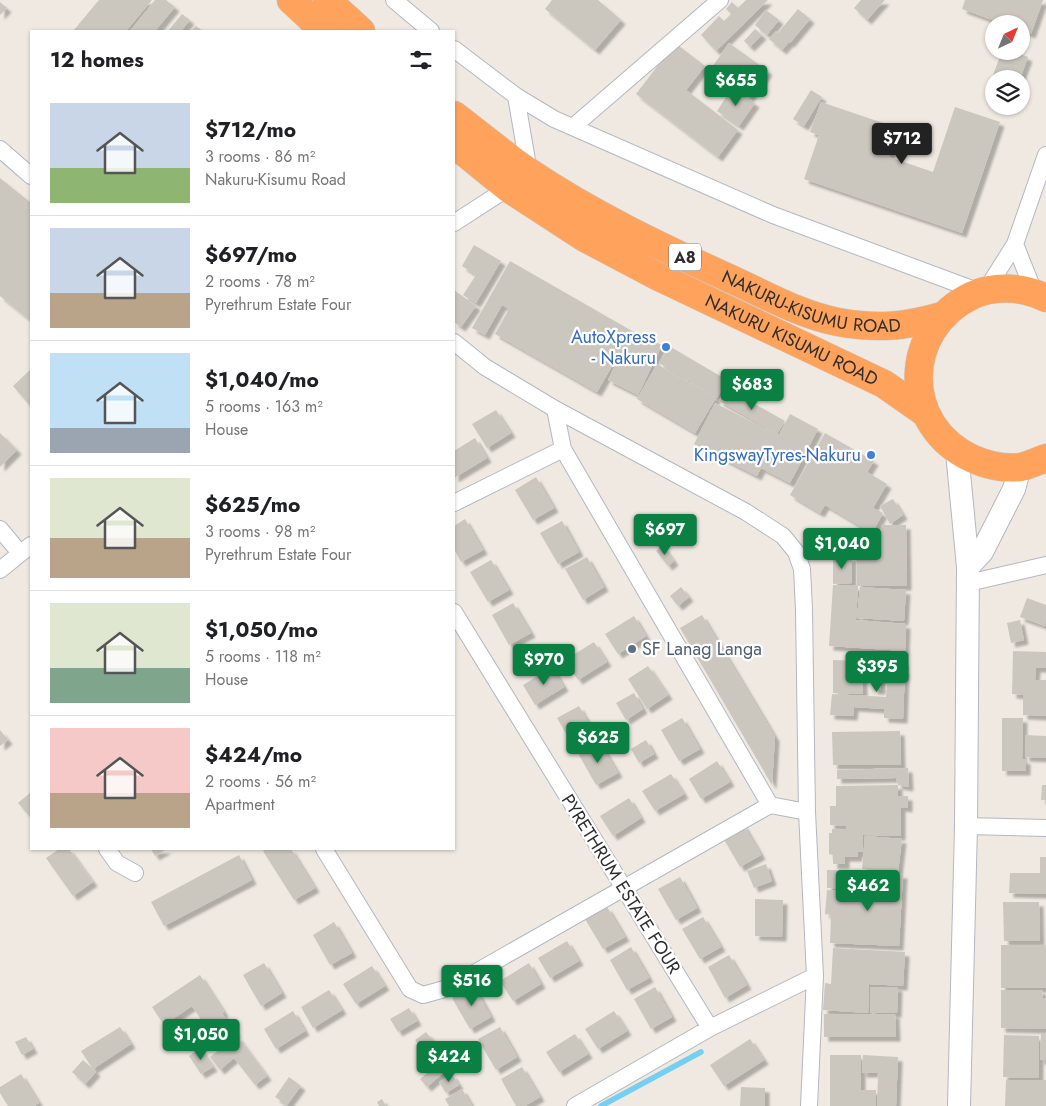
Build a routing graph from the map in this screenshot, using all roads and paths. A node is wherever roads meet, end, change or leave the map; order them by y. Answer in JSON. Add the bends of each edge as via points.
{"nodes":[{"id":1,"x":290,"y":0,"type":"edge"},
{"id":2,"x":327,"y":0,"type":"edge"},
{"id":3,"x":394,"y":0,"type":"edge"},
{"id":4,"x":720,"y":0,"type":"edge"},
{"id":5,"x":323,"y":30,"type":"edge"},
{"id":6,"x":360,"y":30,"type":"edge"},
{"id":7,"x":430,"y":30,"type":"edge"},
{"id":8,"x":455,"y":50,"type":"edge"},
{"id":9,"x":516,"y":96,"type":"junction"},
{"id":10,"x":455,"y":116,"type":"edge"},
{"id":11,"x":574,"y":126,"type":"junction"},
{"id":12,"x":455,"y":145,"type":"edge"},
{"id":13,"x":0,"y":149,"type":"edge"},
{"id":14,"x":1046,"y":155,"type":"edge"},
{"id":15,"x":30,"y":175,"type":"edge"},
{"id":16,"x":519,"y":180,"type":"junction"},
{"id":17,"x":455,"y":222,"type":"edge"},
{"id":18,"x":1015,"y":244,"type":"junction"},
{"id":19,"x":657,"y":276,"type":"joint"},
{"id":20,"x":983,"y":291,"type":"junction"},
{"id":21,"x":1040,"y":295,"type":"edge"},
{"id":22,"x":942,"y":316,"type":"junction"},
{"id":23,"x":455,"y":343,"type":"edge"},
{"id":24,"x":555,"y":409,"type":"junction"},
{"id":25,"x":924,"y":412,"type":"junction"},
{"id":26,"x":563,"y":449,"type":"junction"},
{"id":27,"x":957,"y":452,"type":"junction"},
{"id":28,"x":1046,"y":458,"type":"edge"},
{"id":29,"x":1020,"y":467,"type":"junction"},
{"id":30,"x":455,"y":503,"type":"edge"},
{"id":31,"x":0,"y":529,"type":"edge"},
{"id":32,"x":26,"y":549,"type":"edge"},
{"id":33,"x":1046,"y":565,"type":"edge"},
{"id":34,"x":0,"y":570,"type":"edge"},
{"id":35,"x":968,"y":575,"type":"junction"},
{"id":36,"x":455,"y":614,"type":"edge"},
{"id":37,"x":770,"y":805,"type":"junction"},
{"id":38,"x":807,"y":812,"type":"junction"},
{"id":39,"x":966,"y":826,"type":"junction"},
{"id":40,"x":1046,"y":828,"type":"edge"},
{"id":41,"x":108,"y":850,"type":"edge"},
{"id":42,"x":325,"y":850,"type":"edge"},
{"id":43,"x":135,"y":873,"type":"dead end"},
{"id":44,"x":624,"y":888,"type":"junction"},
{"id":45,"x":815,"y":976,"type":"junction"},
{"id":46,"x":710,"y":1028,"type":"junction"},
{"id":47,"x":575,"y":1106,"type":"edge"},
{"id":48,"x":808,"y":1106,"type":"edge"},
{"id":49,"x":959,"y":1106,"type":"edge"}],
"edges":[{"from":1,"to":5,"type":"highway"},
{"from":2,"to":6,"type":"highway"},
{"from":3,"to":7,"type":"street"},
{"from":4,"to":11,"type":"street"},
{"from":8,"to":9,"type":"street"},
{"from":9,"to":11,"type":"street","via":[[554,119]]},
{"from":9,"to":16,"type":"street"},
{"from":10,"to":16,"type":"highway","name":"NAKURU-KISUMU ROAD","number":"A8"},
{"from":11,"to":20,"type":"street","via":[[773,215]]},
{"from":12,"to":16,"type":"highway","name":"NAKURU-KISUMU ROAD","number":"A8"},
{"from":13,"to":15,"type":"street"},
{"from":14,"to":18,"type":"street"},
{"from":16,"to":17,"type":"street"},
{"from":16,"to":19,"type":"highway","name":"NAKURU-KISUMU ROAD","number":"A8","via":[[585,238]]},
{"from":16,"to":22,"type":"highway","name":"NAKURU-KISUMU ROAD","number":"A8","via":[[582,204],[642,237],[794,308],[837,322],[888,327]]},
{"from":18,"to":20,"type":"street"},
{"from":18,"to":21,"type":"street"},
{"from":19,"to":25,"type":"highway","name":"NAKURU KISUMU ROAD","number":"A8","via":[[884,384]]},
{"from":20,"to":21,"type":"highway","number":"A8","via":[[1010,288]]},
{"from":20,"to":22,"type":"highway","number":"A8","via":[[959,302]]},
{"from":22,"to":25,"type":"highway","number":"A8","via":[[924,345],[918,378]]},
{"from":23,"to":24,"type":"street","via":[[485,367]]},
{"from":24,"to":26,"type":"street"},
{"from":24,"to":38,"type":"street","via":[[746,512],[783,536],[796,552],[802,569],[804,610]]},
{"from":25,"to":27,"type":"highway","number":"A8","via":[[938,434]]},
{"from":26,"to":30,"type":"street"},
{"from":26,"to":37,"type":"street"},
{"from":27,"to":29,"type":"highway","number":"A8","via":[[987,465]]},
{"from":27,"to":35,"type":"street"},
{"from":28,"to":29,"type":"highway","number":"A8"},
{"from":29,"to":35,"type":"street","via":[[1014,489]]},
{"from":31,"to":32,"type":"street"},
{"from":32,"to":34,"type":"street"},
{"from":33,"to":35,"type":"street"},
{"from":35,"to":39,"type":"street"},
{"from":36,"to":44,"type":"street","name":"PYRETHRUM ESTATE FOUR"},
{"from":37,"to":38,"type":"street"},
{"from":37,"to":44,"type":"street"},
{"from":38,"to":45,"type":"street"},
{"from":39,"to":40,"type":"street"},
{"from":39,"to":49,"type":"street"},
{"from":41,"to":43,"type":"street","via":[[117,863]]},
{"from":42,"to":44,"type":"street","via":[[410,989],[423,994],[448,988]]},
{"from":44,"to":46,"type":"street","name":"PYRETHRUM ESTATE FOUR"},
{"from":45,"to":46,"type":"street"},
{"from":45,"to":48,"type":"street"},
{"from":46,"to":47,"type":"street"}]}
